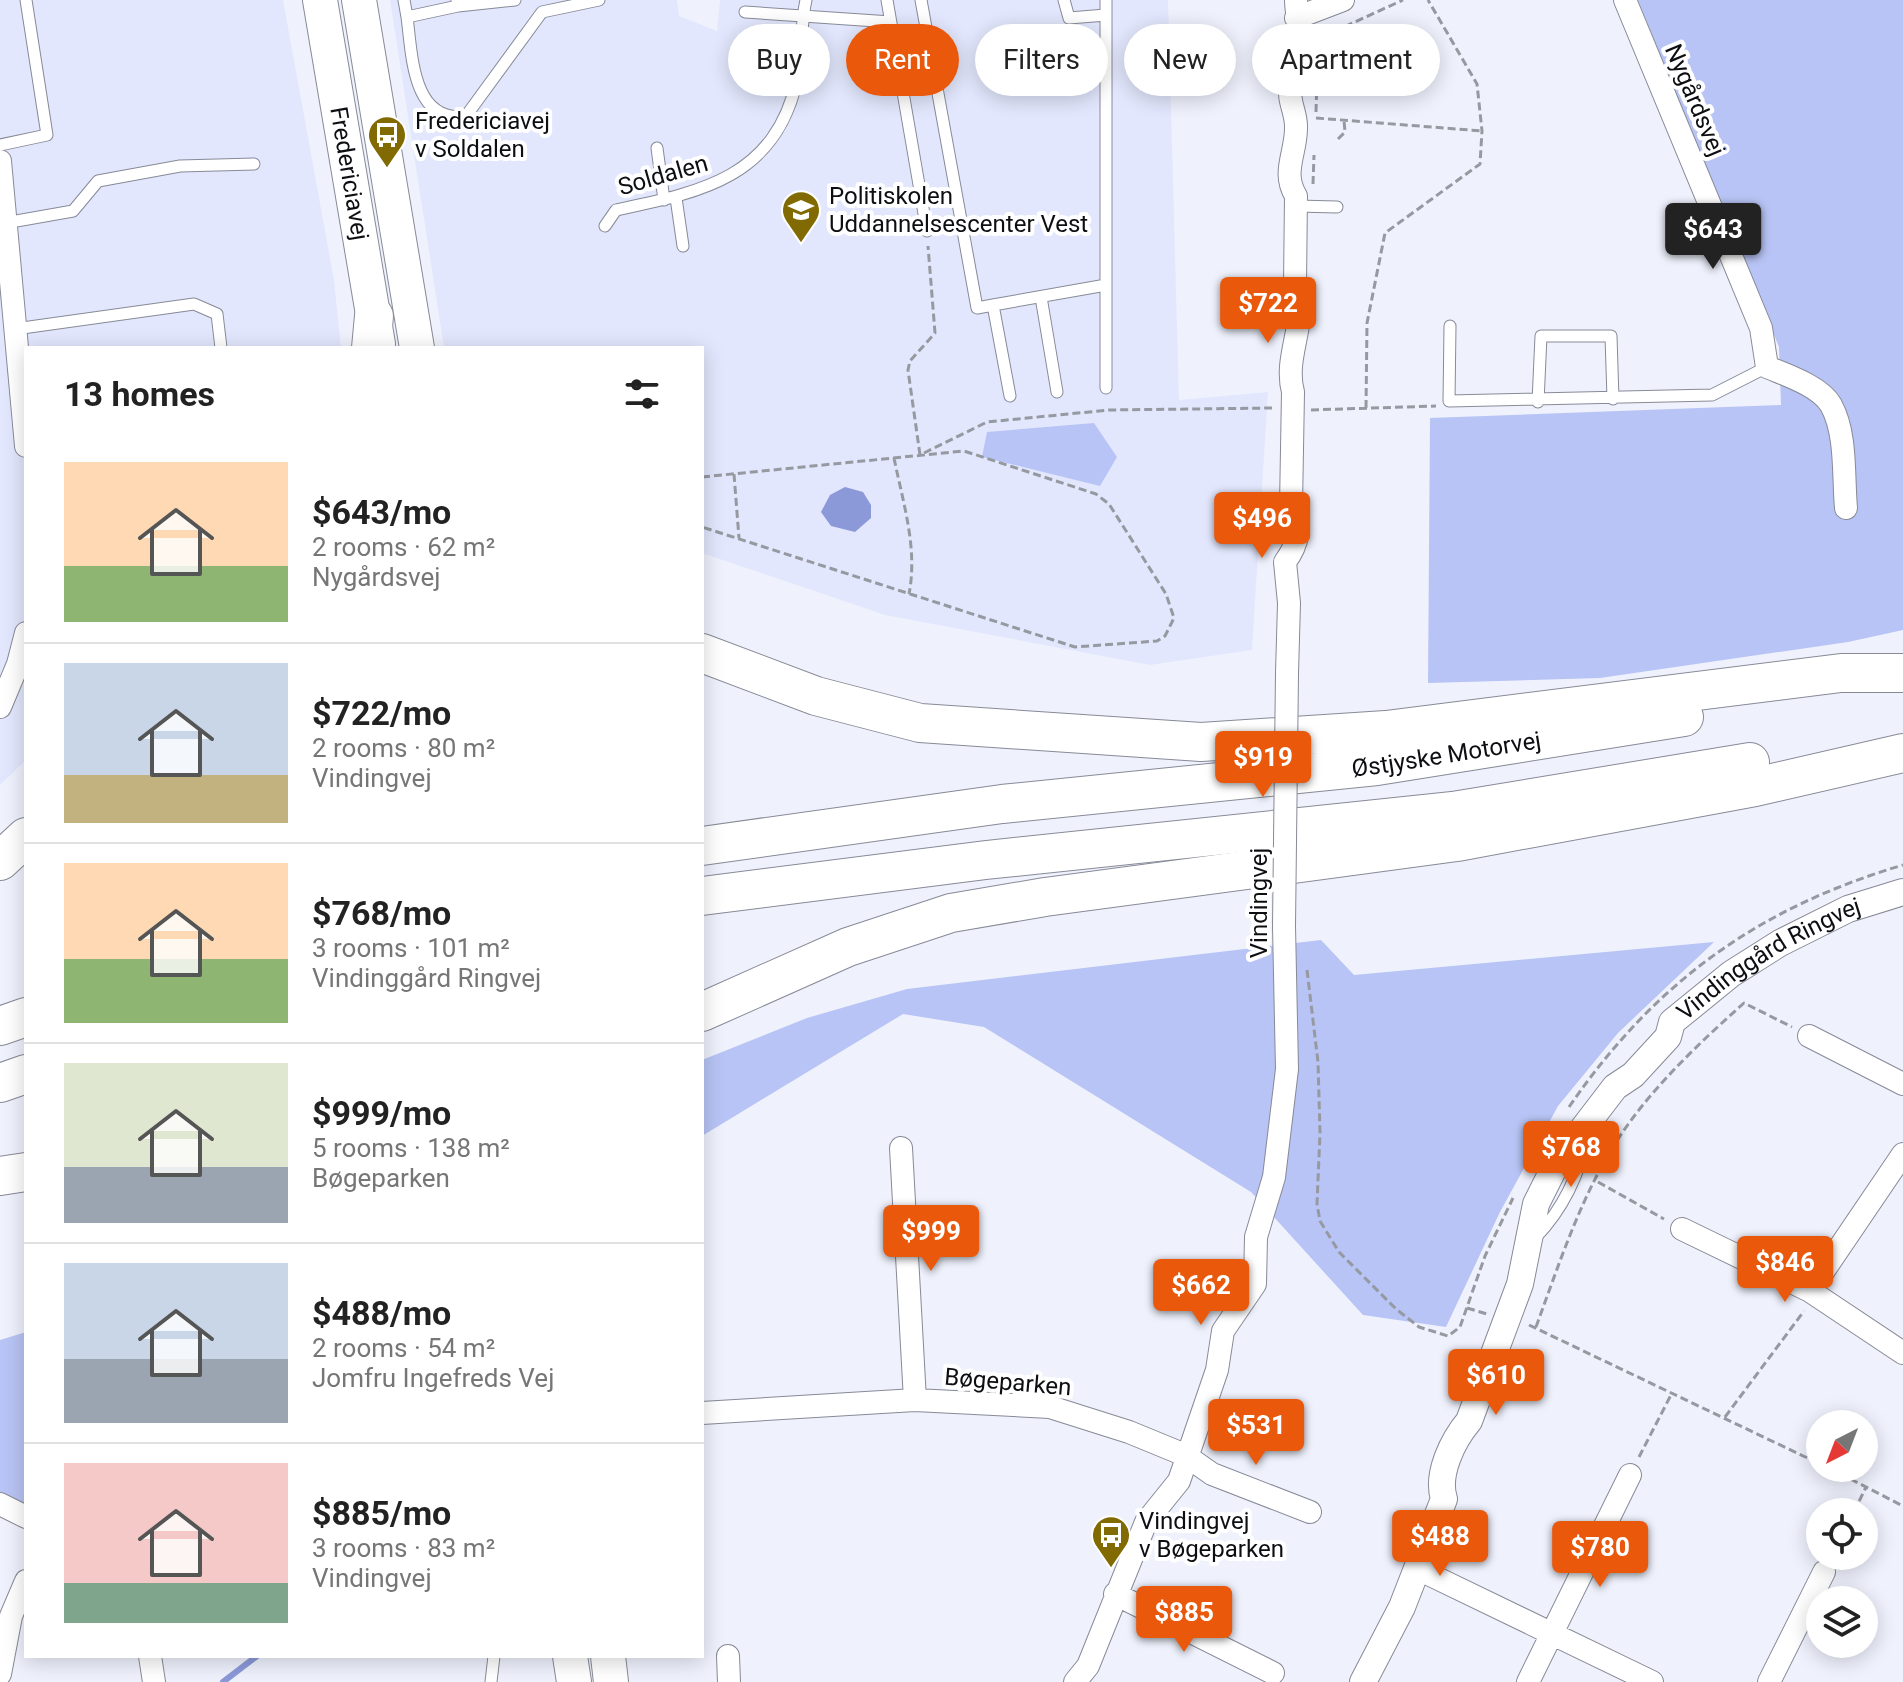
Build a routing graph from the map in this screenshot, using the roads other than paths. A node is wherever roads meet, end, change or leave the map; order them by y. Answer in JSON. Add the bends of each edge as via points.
{"nodes":[{"id":1,"x":26,"y":0,"type":"edge"},
{"id":2,"x":320,"y":0,"type":"edge"},
{"id":3,"x":340,"y":0,"type":"edge"},
{"id":4,"x":359,"y":0,"type":"edge"},
{"id":5,"x":404,"y":0,"type":"edge"},
{"id":6,"x":515,"y":0,"type":"edge"},
{"id":7,"x":599,"y":0,"type":"edge"},
{"id":8,"x":806,"y":0,"type":"edge"},
{"id":9,"x":887,"y":0,"type":"edge"},
{"id":10,"x":921,"y":0,"type":"edge"},
{"id":11,"x":1064,"y":0,"type":"edge"},
{"id":12,"x":1106,"y":0,"type":"edge"},
{"id":13,"x":1343,"y":0,"type":"edge"},
{"id":14,"x":1625,"y":0,"type":"edge"},
{"id":15,"x":458,"y":3,"type":"edge"},
{"id":16,"x":1296,"y":9,"type":"edge"},
{"id":17,"x":745,"y":12,"type":"dead end"},
{"id":18,"x":1106,"y":15,"type":"junction"},
{"id":19,"x":407,"y":17,"type":"junction"},
{"id":20,"x":802,"y":17,"type":"junction"},
{"id":21,"x":891,"y":22,"type":"junction"},
{"id":22,"x":0,"y":145,"type":"edge"},
{"id":23,"x":657,"y":148,"type":"dead end"},
{"id":24,"x":0,"y":161,"type":"edge"},
{"id":25,"x":254,"y":164,"type":"dead end"},
{"id":26,"x":670,"y":199,"type":"junction"},
{"id":27,"x":1296,"y":201,"type":"junction"},
{"id":28,"x":1337,"y":207,"type":"dead end"},
{"id":29,"x":3,"y":214,"type":"edge"},
{"id":30,"x":605,"y":226,"type":"dead end"},
{"id":31,"x":927,"y":231,"type":"road end"},
{"id":32,"x":683,"y":246,"type":"dead end"},
{"id":33,"x":1106,"y":285,"type":"junction"},
{"id":34,"x":1041,"y":297,"type":"junction"},
{"id":35,"x":993,"y":305,"type":"junction"},
{"id":36,"x":1450,"y":326,"type":"dead end"},
{"id":37,"x":15,"y":329,"type":"junction"},
{"id":38,"x":415,"y":335,"type":"edge"},
{"id":39,"x":375,"y":337,"type":"edge"},
{"id":40,"x":221,"y":346,"type":"edge"},
{"id":41,"x":1767,"y":367,"type":"junction"},
{"id":42,"x":1106,"y":388,"type":"dead end"},
{"id":43,"x":1057,"y":392,"type":"dead end"},
{"id":44,"x":1010,"y":396,"type":"dead end"},
{"id":45,"x":1613,"y":399,"type":"junction"},
{"id":46,"x":1538,"y":402,"type":"junction"},
{"id":47,"x":24,"y":412,"type":"edge"},
{"id":48,"x":1846,"y":508,"type":"dead end"},
{"id":49,"x":24,"y":641,"type":"edge"},
{"id":50,"x":704,"y":654,"type":"edge"},
{"id":51,"x":1903,"y":674,"type":"edge"},
{"id":52,"x":0,"y":707,"type":"edge"},
{"id":53,"x":1903,"y":732,"type":"edge"},
{"id":54,"x":1903,"y":753,"type":"edge"},
{"id":55,"x":24,"y":839,"type":"edge"},
{"id":56,"x":704,"y":846,"type":"edge"},
{"id":57,"x":0,"y":861,"type":"edge"},
{"id":58,"x":1903,"y":892,"type":"edge"},
{"id":59,"x":704,"y":896,"type":"edge"},
{"id":60,"x":704,"y":1011,"type":"edge"},
{"id":61,"x":24,"y":1018,"type":"edge"},
{"id":62,"x":0,"y":1026,"type":"edge"},
{"id":63,"x":1809,"y":1036,"type":"road end"},
{"id":64,"x":24,"y":1075,"type":"edge"},
{"id":65,"x":0,"y":1083,"type":"edge"},
{"id":66,"x":1903,"y":1084,"type":"edge"},
{"id":67,"x":901,"y":1148,"type":"dead end"},
{"id":68,"x":1903,"y":1154,"type":"edge"},
{"id":69,"x":24,"y":1172,"type":"edge"},
{"id":70,"x":0,"y":1176,"type":"edge"},
{"id":71,"x":1682,"y":1229,"type":"road end"},
{"id":72,"x":1813,"y":1293,"type":"junction"},
{"id":73,"x":1903,"y":1353,"type":"edge"},
{"id":74,"x":915,"y":1400,"type":"junction"},
{"id":75,"x":704,"y":1413,"type":"edge"},
{"id":76,"x":1185,"y":1455,"type":"junction"},
{"id":77,"x":1630,"y":1475,"type":"road end"},
{"id":78,"x":0,"y":1504,"type":"edge"},
{"id":79,"x":1310,"y":1512,"type":"dead end"},
{"id":80,"x":24,"y":1516,"type":"edge"},
{"id":81,"x":1416,"y":1568,"type":"junction"},
{"id":82,"x":1824,"y":1572,"type":"dead end"},
{"id":83,"x":24,"y":1586,"type":"edge"},
{"id":84,"x":1115,"y":1594,"type":"junction"},
{"id":85,"x":1553,"y":1632,"type":"junction"},
{"id":86,"x":728,"y":1656,"type":"dead end"},
{"id":87,"x":150,"y":1658,"type":"edge"},
{"id":88,"x":494,"y":1658,"type":"edge"},
{"id":89,"x":570,"y":1658,"type":"edge"},
{"id":90,"x":608,"y":1658,"type":"edge"},
{"id":91,"x":1273,"y":1673,"type":"dead end"},
{"id":92,"x":0,"y":1674,"type":"edge"},
{"id":93,"x":154,"y":1682,"type":"edge"},
{"id":94,"x":491,"y":1682,"type":"edge"},
{"id":95,"x":574,"y":1682,"type":"edge"},
{"id":96,"x":611,"y":1682,"type":"edge"},
{"id":97,"x":729,"y":1682,"type":"edge"},
{"id":98,"x":1075,"y":1682,"type":"edge"},
{"id":99,"x":1363,"y":1682,"type":"edge"},
{"id":100,"x":1528,"y":1682,"type":"edge"},
{"id":101,"x":1652,"y":1682,"type":"edge"},
{"id":102,"x":1769,"y":1682,"type":"edge"}],
"edges":[{"from":1,"to":22,"type":"lane","via":[[47,135]]},
{"from":2,"to":39,"type":"main road","name":"Fredericiavej"},
{"from":3,"to":38,"type":"main road","via":[[387,258]]},
{"from":4,"to":38,"type":"main road","name":"Fredericiavej"},
{"from":5,"to":19,"type":"lane"},
{"from":6,"to":15,"type":"lane"},
{"from":7,"to":19,"type":"lane","via":[[542,12],[466,116],[451,118],[436,111],[419,87]]},
{"from":8,"to":20,"type":"lane","name":"Soldalen"},
{"from":9,"to":21,"type":"lane"},
{"from":10,"to":35,"type":"lane","via":[[977,308]]},
{"from":11,"to":18,"type":"lane","via":[[1069,18]]},
{"from":12,"to":18,"type":"lane"},
{"from":13,"to":16,"type":"street"},
{"from":14,"to":41,"type":"street","name":"Nygårdsvej","via":[[1761,328]]},
{"from":15,"to":19,"type":"lane"},
{"from":16,"to":27,"type":"street","name":"Vindingvej","via":[[1302,58],[1290,85],[1296,149],[1303,157],[1303,184]]},
{"from":17,"to":20,"type":"lane"},
{"from":18,"to":33,"type":"lane"},
{"from":20,"to":21,"type":"lane"},
{"from":20,"to":26,"type":"lane","name":"Soldalen","via":[[798,77],[788,115],[773,140],[719,183]]},
{"from":21,"to":31,"type":"lane"},
{"from":23,"to":26,"type":"lane"},
{"from":24,"to":29,"type":"street"},
{"from":25,"to":29,"type":"lane","via":[[180,166],[98,181],[73,211]]},
{"from":26,"to":30,"type":"lane","name":"Soldalen","via":[[616,210]]},
{"from":26,"to":32,"type":"lane"},
{"from":27,"to":28,"type":"lane"},
{"from":27,"to":76,"type":"street","name":"Vindingvej","bridge":true,"via":[[1295,284],[1300,297],[1290,351],[1300,408],[1291,506],[1298,520],[1297,546],[1285,562],[1287,1069],[1274,1177],[1256,1237],[1255,1284],[1223,1331],[1217,1370]]},
{"from":29,"to":37,"type":"street"},
{"from":33,"to":34,"type":"lane"},
{"from":33,"to":42,"type":"lane"},
{"from":34,"to":35,"type":"lane"},
{"from":34,"to":43,"type":"lane"},
{"from":35,"to":44,"type":"lane"},
{"from":36,"to":46,"type":"lane","via":[[1449,401]]},
{"from":37,"to":40,"type":"lane","via":[[194,304],[217,314]]},
{"from":37,"to":47,"type":"street"},
{"from":41,"to":45,"type":"lane","via":[[1712,395]]},
{"from":41,"to":48,"type":"street","via":[[1830,402],[1840,433]]},
{"from":45,"to":46,"type":"lane"},
{"from":45,"to":46,"type":"lane","via":[[1611,336],[1541,336]]},
{"from":49,"to":52,"type":"street"},
{"from":50,"to":51,"type":"highway","via":[[816,696],[920,723],[1201,742],[1386,730],[1841,673]]},
{"from":51,"to":56,"type":"highway","name":"Østjyske Motorvej","via":[[1833,694],[1377,766],[1002,804]]},
{"from":53,"to":59,"type":"highway","via":[[1453,811]]},
{"from":54,"to":60,"type":"highway","via":[[1755,787],[1457,842],[951,913],[848,947]]},
{"from":55,"to":57,"type":"highway"},
{"from":58,"to":81,"type":"street","name":"Vindinggård Ringvej","via":[[1848,909],[1731,974],[1672,1022],[1668,1037],[1615,1087],[1556,1164],[1536,1204],[1520,1284],[1469,1421],[1456,1436],[1440,1486],[1444,1499]]},
{"from":61,"to":62,"type":"highway"},
{"from":63,"to":66,"type":"street"},
{"from":64,"to":65,"type":"highway"},
{"from":67,"to":74,"type":"street","name":"Bøgeparken"},
{"from":68,"to":72,"type":"street"},
{"from":69,"to":70,"type":"highway"},
{"from":71,"to":72,"type":"street"},
{"from":72,"to":73,"type":"street"},
{"from":74,"to":75,"type":"street","name":"Bøgeparken"},
{"from":74,"to":76,"type":"street","name":"Bøgeparken","via":[[1050,1407],[1091,1417]]},
{"from":76,"to":79,"type":"street","via":[[1212,1474]]},
{"from":76,"to":84,"type":"street","name":"Vindingvej","via":[[1179,1481],[1146,1522]]},
{"from":77,"to":85,"type":"street"},
{"from":78,"to":80,"type":"street"},
{"from":81,"to":85,"type":"street"},
{"from":81,"to":99,"type":"street","name":"Vindinggård Ringvej"},
{"from":82,"to":102,"type":"street"},
{"from":83,"to":92,"type":"street","via":[[11,1616]]},
{"from":84,"to":91,"type":"street"},
{"from":84,"to":98,"type":"street","name":"Vindingvej","via":[[1088,1666]]},
{"from":85,"to":100,"type":"street"},
{"from":85,"to":101,"type":"street"},
{"from":86,"to":97,"type":"street"},
{"from":87,"to":93,"type":"street"},
{"from":88,"to":94,"type":"lane"},
{"from":89,"to":95,"type":"main road"},
{"from":90,"to":96,"type":"main road"}]}
